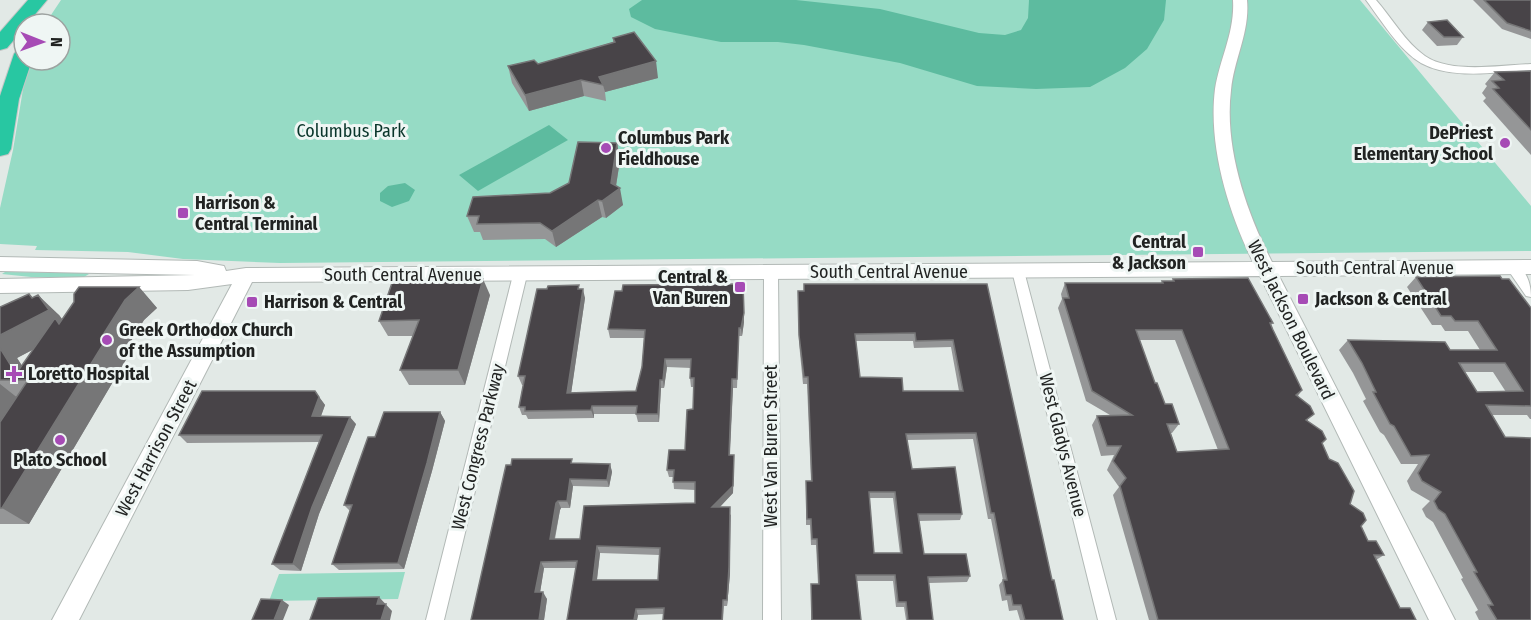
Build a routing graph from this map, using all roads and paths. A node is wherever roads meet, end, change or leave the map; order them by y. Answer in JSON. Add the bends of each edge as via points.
{"nodes":[{"id":1,"x":1240,"y":0,"type":"edge"},
{"id":2,"x":1371,"y":0,"type":"edge"},
{"id":3,"x":36,"y":1,"type":"edge"},
{"id":4,"x":0,"y":44,"type":"edge"},
{"id":5,"x":1531,"y":68,"type":"edge"},
{"id":6,"x":18,"y":72,"type":"edge"},
{"id":7,"x":0,"y":149,"type":"edge"},
{"id":8,"x":0,"y":264,"type":"edge"},
{"id":9,"x":1522,"y":267,"type":"edge"},
{"id":10,"x":1264,"y":268,"type":"junction"},
{"id":11,"x":1018,"y":271,"type":"junction"},
{"id":12,"x":771,"y":273,"type":"junction"},
{"id":13,"x":246,"y":275,"type":"junction"},
{"id":14,"x":520,"y":275,"type":"junction"},
{"id":15,"x":0,"y":286,"type":"edge"},
{"id":16,"x":1531,"y":292,"type":"edge"},
{"id":17,"x":65,"y":620,"type":"edge"},
{"id":18,"x":435,"y":620,"type":"edge"},
{"id":19,"x":772,"y":620,"type":"edge"},
{"id":20,"x":1107,"y":620,"type":"edge"},
{"id":21,"x":1442,"y":620,"type":"edge"}],
"edges":[{"from":1,"to":10,"type":"street","name":"West Jackson Boulevard","via":[[1241,21],[1223,87],[1222,132],[1248,234]]},
{"from":2,"to":5,"type":"street","via":[[1416,53],[1435,64]]},
{"from":3,"to":4,"type":"highway"},
{"from":6,"to":7,"type":"highway"},
{"from":8,"to":13,"type":"street","name":"South Central Avenue","via":[[197,268]]},
{"from":9,"to":10,"type":"street","name":"South Central Avenue"},
{"from":9,"to":16,"type":"street"},
{"from":10,"to":11,"type":"street","name":"South Central Avenue"},
{"from":10,"to":21,"type":"street","name":"West Jackson Boulevard"},
{"from":11,"to":12,"type":"street","name":"South Central Avenue"},
{"from":11,"to":20,"type":"street","name":"West Gladys Avenue"},
{"from":12,"to":14,"type":"street","name":"South Central Avenue"},
{"from":12,"to":19,"type":"street","name":"West Van Buren Street"},
{"from":13,"to":14,"type":"street","name":"South Central Avenue"},
{"from":13,"to":15,"type":"street","name":"South Central Avenue","via":[[188,283]]},
{"from":13,"to":17,"type":"street","name":"West Harrison Street"},
{"from":14,"to":18,"type":"street","name":"West Congress Parkway"}]}
